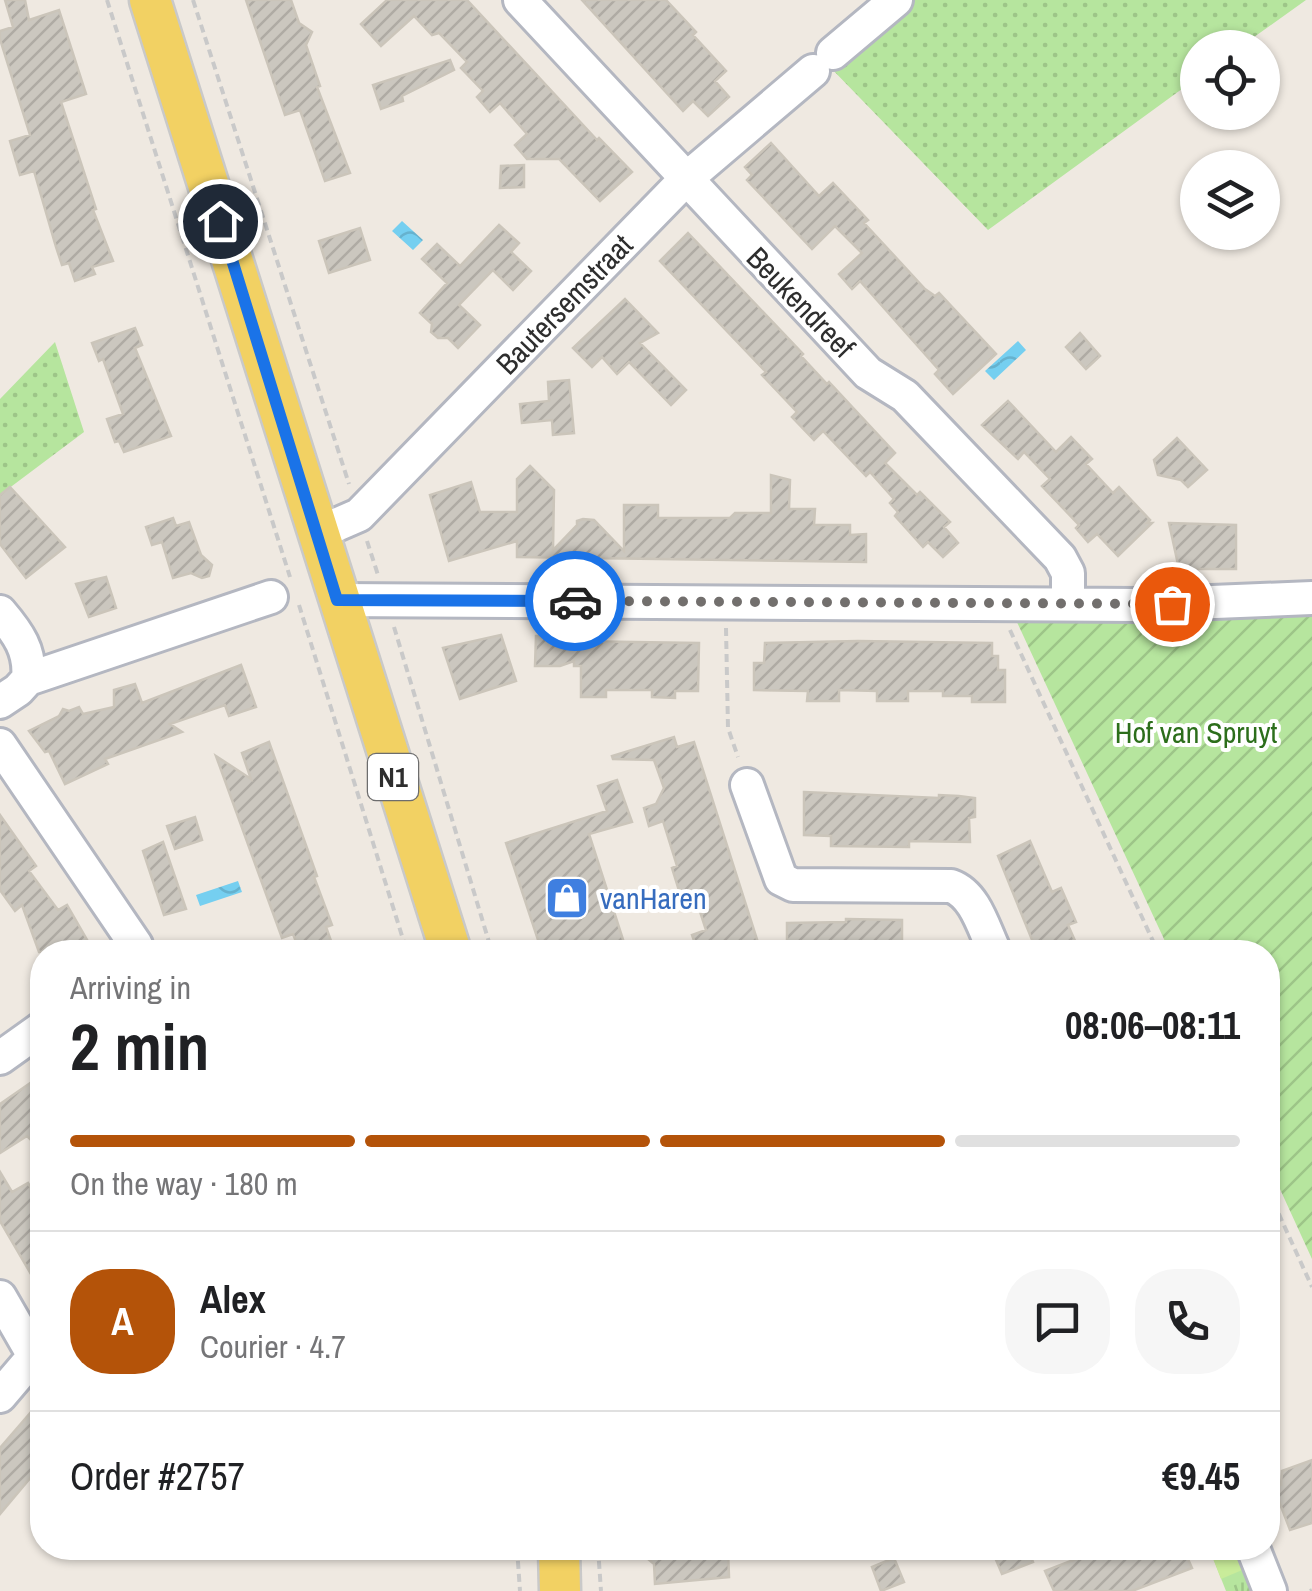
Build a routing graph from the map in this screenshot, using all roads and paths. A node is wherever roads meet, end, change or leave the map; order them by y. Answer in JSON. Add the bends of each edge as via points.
{"nodes":[{"id":1,"x":108,"y":0,"type":"edge"},
{"id":2,"x":150,"y":0,"type":"edge"},
{"id":3,"x":193,"y":0,"type":"edge"},
{"id":4,"x":520,"y":0,"type":"edge"},
{"id":5,"x":896,"y":0,"type":"edge"},
{"id":6,"x":686,"y":179,"type":"junction"},
{"id":7,"x":359,"y":515,"type":"junction"},
{"id":8,"x":318,"y":537,"type":"junction"},
{"id":9,"x":285,"y":589,"type":"junction"},
{"id":10,"x":1312,"y":598,"type":"edge"},
{"id":11,"x":386,"y":599,"type":"junction"},
{"id":12,"x":337,"y":600,"type":"junction"},
{"id":13,"x":726,"y":602,"type":"junction"},
{"id":14,"x":998,"y":602,"type":"junction"},
{"id":15,"x":1068,"y":604,"type":"junction"},
{"id":16,"x":0,"y":612,"type":"edge"},
{"id":17,"x":28,"y":679,"type":"junction"},
{"id":18,"x":0,"y":702,"type":"edge"},
{"id":19,"x":0,"y":745,"type":"edge"},
{"id":20,"x":747,"y":785,"type":"joint"},
{"id":21,"x":133,"y":940,"type":"edge"},
{"id":22,"x":403,"y":940,"type":"edge"},
{"id":23,"x":447,"y":940,"type":"edge"},
{"id":24,"x":488,"y":940,"type":"edge"},
{"id":25,"x":989,"y":940,"type":"edge"},
{"id":26,"x":1153,"y":940,"type":"edge"},
{"id":27,"x":30,"y":1037,"type":"edge"},
{"id":28,"x":0,"y":1058,"type":"edge"},
{"id":29,"x":1280,"y":1216,"type":"edge"},
{"id":30,"x":1312,"y":1287,"type":"edge"},
{"id":31,"x":0,"y":1297,"type":"edge"},
{"id":32,"x":30,"y":1347,"type":"edge"},
{"id":33,"x":30,"y":1368,"type":"edge"},
{"id":34,"x":0,"y":1396,"type":"edge"},
{"id":35,"x":518,"y":1560,"type":"edge"},
{"id":36,"x":560,"y":1560,"type":"edge"},
{"id":37,"x":599,"y":1560,"type":"edge"},
{"id":38,"x":1258,"y":1560,"type":"edge"},
{"id":39,"x":520,"y":1591,"type":"edge"},
{"id":40,"x":560,"y":1591,"type":"edge"},
{"id":41,"x":601,"y":1591,"type":"edge"},
{"id":42,"x":1270,"y":1591,"type":"edge"}],
"edges":[{"from":1,"to":9,"type":"path"},
{"from":2,"to":8,"type":"main road","number":"N1"},
{"from":3,"to":7,"type":"path"},
{"from":4,"to":6,"type":"street","name":"Beukendreef"},
{"from":5,"to":6,"type":"street","name":"Bautersemstraat"},
{"from":6,"to":7,"type":"street","name":"Bautersemstraat"},
{"from":6,"to":15,"type":"street","name":"Beukendreef","via":[[868,373],[906,396],[1060,558],[1068,574]]},
{"from":7,"to":8,"type":"street","name":"Bautersemstraat"},
{"from":7,"to":11,"type":"path"},
{"from":8,"to":12,"type":"main road","number":"N1"},
{"from":9,"to":17,"type":"street"},
{"from":9,"to":22,"type":"path"},
{"from":10,"to":15,"type":"street"},
{"from":11,"to":12,"type":"street"},
{"from":11,"to":13,"type":"street"},
{"from":11,"to":24,"type":"path"},
{"from":12,"to":23,"type":"main road","number":"N1"},
{"from":13,"to":14,"type":"street"},
{"from":13,"to":20,"type":"path","via":[[728,728]]},
{"from":14,"to":15,"type":"street"},
{"from":14,"to":26,"type":"path"},
{"from":16,"to":17,"type":"street","via":[[25,648]]},
{"from":17,"to":18,"type":"street"},
{"from":19,"to":21,"type":"street"},
{"from":20,"to":25,"type":"street","via":[[781,879],[951,886],[973,905]]},
{"from":27,"to":28,"type":"street"},
{"from":29,"to":30,"type":"path"},
{"from":31,"to":32,"type":"street"},
{"from":33,"to":34,"type":"street"},
{"from":35,"to":39,"type":"path"},
{"from":36,"to":40,"type":"main road"},
{"from":37,"to":41,"type":"path"},
{"from":38,"to":42,"type":"street"}]}
